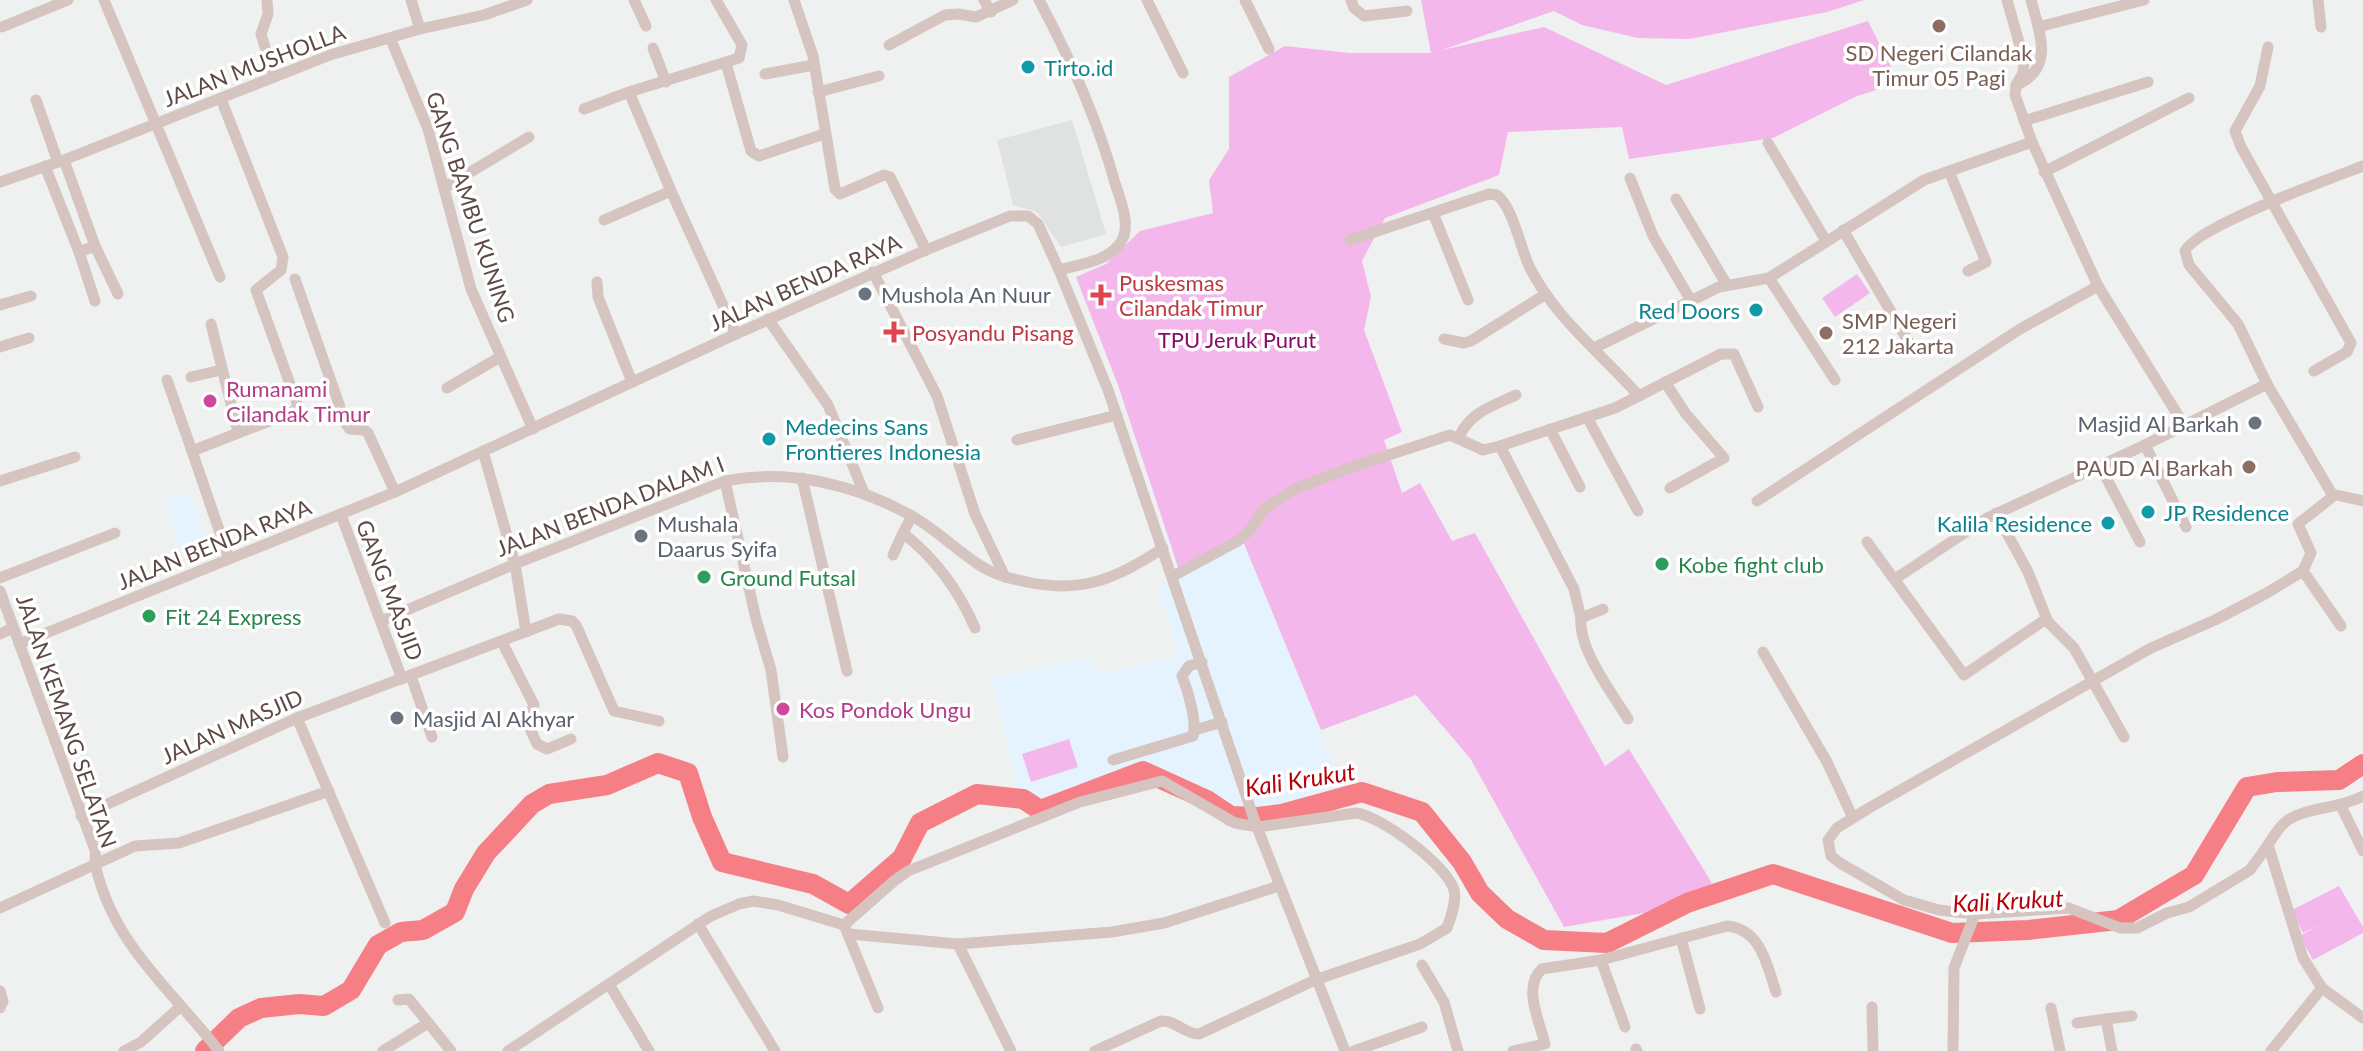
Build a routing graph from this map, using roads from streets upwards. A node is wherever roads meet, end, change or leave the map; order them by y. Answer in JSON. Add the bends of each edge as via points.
{"nodes":[{"id":1,"x":68,"y":0,"type":"edge"},
{"id":2,"x":104,"y":0,"type":"edge"},
{"id":3,"x":267,"y":0,"type":"edge"},
{"id":4,"x":411,"y":0,"type":"edge"},
{"id":5,"x":527,"y":0,"type":"edge"},
{"id":6,"x":634,"y":0,"type":"edge"},
{"id":7,"x":716,"y":0,"type":"edge"},
{"id":8,"x":794,"y":0,"type":"edge"},
{"id":9,"x":984,"y":0,"type":"edge"},
{"id":10,"x":1013,"y":0,"type":"edge"},
{"id":11,"x":1039,"y":0,"type":"edge"},
{"id":12,"x":1147,"y":0,"type":"edge"},
{"id":13,"x":1245,"y":0,"type":"edge"},
{"id":14,"x":1351,"y":0,"type":"edge"},
{"id":15,"x":2007,"y":0,"type":"edge"},
{"id":16,"x":2031,"y":0,"type":"edge"},
{"id":17,"x":2144,"y":0,"type":"edge"},
{"id":18,"x":2318,"y":0,"type":"edge"},
{"id":19,"x":1407,"y":11,"type":"dead end"},
{"id":20,"x":991,"y":12,"type":"junction"},
{"id":21,"x":646,"y":26,"type":"dead end"},
{"id":22,"x":2,"y":27,"type":"dead end"},
{"id":23,"x":2038,"y":27,"type":"junction"},
{"id":24,"x":2321,"y":27,"type":"dead end"},
{"id":25,"x":420,"y":29,"type":"junction"},
{"id":26,"x":391,"y":40,"type":"junction"},
{"id":27,"x":889,"y":45,"type":"dead end"},
{"id":28,"x":2268,"y":47,"type":"dead end"},
{"id":29,"x":653,"y":48,"type":"dead end"},
{"id":30,"x":1269,"y":49,"type":"dead end"},
{"id":31,"x":726,"y":63,"type":"junction"},
{"id":32,"x":814,"y":68,"type":"junction"},
{"id":33,"x":1183,"y":73,"type":"dead end"},
{"id":34,"x":765,"y":74,"type":"dead end"},
{"id":35,"x":879,"y":76,"type":"dead end"},
{"id":36,"x":274,"y":77,"type":"junction"},
{"id":37,"x":666,"y":82,"type":"junction"},
{"id":38,"x":2148,"y":82,"type":"dead end"},
{"id":39,"x":2016,"y":85,"type":"junction"},
{"id":40,"x":629,"y":92,"type":"junction"},
{"id":41,"x":818,"y":92,"type":"junction"},
{"id":42,"x":2189,"y":98,"type":"dead end"},
{"id":43,"x":221,"y":99,"type":"junction"},
{"id":44,"x":36,"y":100,"type":"dead end"},
{"id":45,"x":584,"y":109,"type":"dead end"},
{"id":46,"x":2024,"y":121,"type":"junction"},
{"id":47,"x":155,"y":124,"type":"junction"},
{"id":48,"x":824,"y":134,"type":"junction"},
{"id":49,"x":529,"y":137,"type":"dead end"},
{"id":50,"x":2032,"y":142,"type":"junction"},
{"id":51,"x":1768,"y":143,"type":"dead end"},
{"id":52,"x":61,"y":161,"type":"junction"},
{"id":53,"x":45,"y":166,"type":"junction"},
{"id":54,"x":2363,"y":166,"type":"edge"},
{"id":55,"x":1949,"y":171,"type":"junction"},
{"id":56,"x":2044,"y":172,"type":"junction"},
{"id":57,"x":1630,"y":178,"type":"dead end"},
{"id":58,"x":0,"y":182,"type":"edge"},
{"id":59,"x":444,"y":188,"type":"junction"},
{"id":60,"x":671,"y":191,"type":"junction"},
{"id":61,"x":1676,"y":199,"type":"dead end"},
{"id":62,"x":2272,"y":202,"type":"junction"},
{"id":63,"x":1433,"y":213,"type":"junction"},
{"id":64,"x":604,"y":220,"type":"dead end"},
{"id":65,"x":1843,"y":230,"type":"junction"},
{"id":66,"x":1350,"y":240,"type":"dead end"},
{"id":67,"x":1826,"y":241,"type":"junction"},
{"id":68,"x":95,"y":246,"type":"junction"},
{"id":69,"x":926,"y":250,"type":"junction"},
{"id":70,"x":79,"y":252,"type":"junction"},
{"id":71,"x":1059,"y":270,"type":"junction"},
{"id":72,"x":1968,"y":271,"type":"dead end"},
{"id":73,"x":873,"y":272,"type":"junction"},
{"id":74,"x":220,"y":277,"type":"dead end"},
{"id":75,"x":1769,"y":278,"type":"junction"},
{"id":76,"x":295,"y":279,"type":"dead end"},
{"id":77,"x":597,"y":282,"type":"dead end"},
{"id":78,"x":1727,"y":285,"type":"junction"},
{"id":79,"x":2098,"y":286,"type":"junction"},
{"id":80,"x":118,"y":294,"type":"dead end"},
{"id":81,"x":1546,"y":294,"type":"junction"},
{"id":82,"x":31,"y":296,"type":"dead end"},
{"id":83,"x":1690,"y":299,"type":"junction"},
{"id":84,"x":1468,"y":300,"type":"dead end"},
{"id":85,"x":95,"y":301,"type":"dead end"},
{"id":86,"x":0,"y":305,"type":"edge"},
{"id":87,"x":768,"y":319,"type":"junction"},
{"id":88,"x":211,"y":324,"type":"dead end"},
{"id":89,"x":736,"y":334,"type":"junction"},
{"id":90,"x":29,"y":338,"type":"dead end"},
{"id":91,"x":1444,"y":339,"type":"dead end"},
{"id":92,"x":1911,"y":346,"type":"dead end"},
{"id":93,"x":0,"y":347,"type":"edge"},
{"id":94,"x":1594,"y":348,"type":"junction"},
{"id":95,"x":500,"y":357,"type":"junction"},
{"id":96,"x":221,"y":370,"type":"junction"},
{"id":97,"x":2314,"y":371,"type":"dead end"},
{"id":98,"x":191,"y":377,"type":"dead end"},
{"id":99,"x":167,"y":380,"type":"dead end"},
{"id":100,"x":1835,"y":380,"type":"dead end"},
{"id":101,"x":632,"y":382,"type":"junction"},
{"id":102,"x":1665,"y":382,"type":"junction"},
{"id":103,"x":2267,"y":384,"type":"junction"},
{"id":104,"x":447,"y":388,"type":"dead end"},
{"id":105,"x":1516,"y":395,"type":"dead end"},
{"id":106,"x":1639,"y":396,"type":"junction"},
{"id":107,"x":1758,"y":407,"type":"dead end"},
{"id":108,"x":1117,"y":415,"type":"junction"},
{"id":109,"x":1587,"y":417,"type":"junction"},
{"id":110,"x":2184,"y":425,"type":"junction"},
{"id":111,"x":533,"y":429,"type":"junction"},
{"id":112,"x":1550,"y":429,"type":"junction"},
{"id":113,"x":238,"y":432,"type":"junction"},
{"id":114,"x":1459,"y":437,"type":"junction"},
{"id":115,"x":1017,"y":440,"type":"dead end"},
{"id":116,"x":2145,"y":445,"type":"junction"},
{"id":117,"x":1500,"y":446,"type":"junction"},
{"id":118,"x":192,"y":451,"type":"junction"},
{"id":119,"x":483,"y":451,"type":"junction"},
{"id":120,"x":75,"y":457,"type":"dead end"},
{"id":121,"x":2100,"y":466,"type":"junction"},
{"id":122,"x":802,"y":478,"type":"junction"},
{"id":123,"x":0,"y":481,"type":"edge"},
{"id":124,"x":725,"y":481,"type":"junction"},
{"id":125,"x":1580,"y":487,"type":"dead end"},
{"id":126,"x":1670,"y":488,"type":"dead end"},
{"id":127,"x":395,"y":492,"type":"junction"},
{"id":128,"x":864,"y":493,"type":"junction"},
{"id":129,"x":2332,"y":494,"type":"junction"},
{"id":130,"x":1757,"y":501,"type":"dead end"},
{"id":131,"x":2363,"y":501,"type":"edge"},
{"id":132,"x":1638,"y":511,"type":"dead end"},
{"id":133,"x":1996,"y":513,"type":"junction"},
{"id":134,"x":341,"y":515,"type":"junction"},
{"id":135,"x":912,"y":516,"type":"junction"},
{"id":136,"x":2186,"y":527,"type":"dead end"},
{"id":137,"x":115,"y":533,"type":"dead end"},
{"id":138,"x":903,"y":533,"type":"junction"},
{"id":139,"x":1867,"y":542,"type":"dead end"},
{"id":140,"x":2140,"y":542,"type":"dead end"},
{"id":141,"x":1163,"y":548,"type":"junction"},
{"id":142,"x":893,"y":555,"type":"dead end"},
{"id":143,"x":229,"y":559,"type":"junction"},
{"id":144,"x":515,"y":564,"type":"junction"},
{"id":145,"x":2303,"y":571,"type":"junction"},
{"id":146,"x":1173,"y":576,"type":"junction"},
{"id":147,"x":1005,"y":577,"type":"junction"},
{"id":148,"x":0,"y":578,"type":"edge"},
{"id":149,"x":1895,"y":579,"type":"junction"},
{"id":150,"x":0,"y":591,"type":"edge"},
{"id":151,"x":1603,"y":609,"type":"dead end"},
{"id":152,"x":1581,"y":618,"type":"junction"},
{"id":153,"x":2046,"y":619,"type":"junction"},
{"id":154,"x":381,"y":621,"type":"junction"},
{"id":155,"x":2341,"y":626,"type":"dead end"},
{"id":156,"x":13,"y":628,"type":"junction"},
{"id":157,"x":975,"y":628,"type":"dead end"},
{"id":158,"x":526,"y":632,"type":"junction"},
{"id":159,"x":0,"y":634,"type":"edge"},
{"id":160,"x":502,"y":642,"type":"junction"},
{"id":161,"x":19,"y":644,"type":"junction"},
{"id":162,"x":1763,"y":652,"type":"dead end"},
{"id":163,"x":1202,"y":662,"type":"junction"},
{"id":164,"x":847,"y":671,"type":"dead end"},
{"id":165,"x":407,"y":677,"type":"junction"},
{"id":166,"x":2093,"y":679,"type":"junction"},
{"id":167,"x":297,"y":718,"type":"junction"},
{"id":168,"x":1628,"y":719,"type":"dead end"},
{"id":169,"x":659,"y":721,"type":"dead end"},
{"id":170,"x":1222,"y":722,"type":"junction"},
{"id":171,"x":1195,"y":730,"type":"junction"},
{"id":172,"x":432,"y":737,"type":"dead end"},
{"id":173,"x":2124,"y":737,"type":"dead end"},
{"id":174,"x":571,"y":739,"type":"dead end"},
{"id":175,"x":783,"y":757,"type":"dead end"},
{"id":176,"x":1113,"y":760,"type":"dead end"},
{"id":177,"x":329,"y":791,"type":"junction"},
{"id":178,"x":2363,"y":796,"type":"edge"},
{"id":179,"x":2341,"y":806,"type":"junction"},
{"id":180,"x":81,"y":816,"type":"junction"},
{"id":181,"x":1853,"y":818,"type":"junction"},
{"id":182,"x":1257,"y":824,"type":"junction"},
{"id":183,"x":2268,"y":845,"type":"junction"},
{"id":184,"x":2363,"y":851,"type":"edge"},
{"id":185,"x":94,"y":865,"type":"junction"},
{"id":186,"x":1279,"y":886,"type":"junction"},
{"id":187,"x":0,"y":908,"type":"edge"},
{"id":188,"x":1973,"y":918,"type":"junction"},
{"id":189,"x":385,"y":923,"type":"dead end"},
{"id":190,"x":698,"y":924,"type":"junction"},
{"id":191,"x":846,"y":930,"type":"junction"},
{"id":192,"x":1681,"y":938,"type":"junction"},
{"id":193,"x":958,"y":944,"type":"junction"},
{"id":194,"x":1601,"y":960,"type":"junction"},
{"id":195,"x":1422,"y":965,"type":"dead end"},
{"id":196,"x":1315,"y":980,"type":"junction"},
{"id":197,"x":609,"y":984,"type":"junction"},
{"id":198,"x":2322,"y":988,"type":"junction"},
{"id":199,"x":0,"y":991,"type":"edge"},
{"id":200,"x":1776,"y":992,"type":"dead end"},
{"id":201,"x":398,"y":1000,"type":"dead end"},
{"id":202,"x":181,"y":1006,"type":"junction"},
{"id":203,"x":1872,"y":1007,"type":"dead end"},
{"id":204,"x":0,"y":1008,"type":"edge"},
{"id":205,"x":878,"y":1008,"type":"dead end"},
{"id":206,"x":2051,"y":1008,"type":"dead end"},
{"id":207,"x":1700,"y":1009,"type":"dead end"},
{"id":208,"x":2132,"y":1016,"type":"dead end"},
{"id":209,"x":2363,"y":1018,"type":"edge"},
{"id":210,"x":2106,"y":1019,"type":"junction"},
{"id":211,"x":428,"y":1023,"type":"junction"},
{"id":212,"x":2077,"y":1023,"type":"dead end"},
{"id":213,"x":1422,"y":1027,"type":"dead end"},
{"id":214,"x":1625,"y":1027,"type":"dead end"},
{"id":215,"x":515,"y":1049,"type":"edge"},
{"id":216,"x":124,"y":1051,"type":"edge"},
{"id":217,"x":219,"y":1051,"type":"edge"},
{"id":218,"x":383,"y":1051,"type":"edge"},
{"id":219,"x":451,"y":1051,"type":"edge"},
{"id":220,"x":649,"y":1051,"type":"edge"},
{"id":221,"x":775,"y":1051,"type":"edge"},
{"id":222,"x":1011,"y":1051,"type":"edge"},
{"id":223,"x":1095,"y":1051,"type":"edge"},
{"id":224,"x":1345,"y":1051,"type":"edge"},
{"id":225,"x":1354,"y":1051,"type":"edge"},
{"id":226,"x":1458,"y":1051,"type":"edge"},
{"id":227,"x":1513,"y":1051,"type":"edge"},
{"id":228,"x":1873,"y":1051,"type":"edge"},
{"id":229,"x":1953,"y":1051,"type":"edge"},
{"id":230,"x":2060,"y":1051,"type":"edge"},
{"id":231,"x":2112,"y":1051,"type":"edge"},
{"id":232,"x":2271,"y":1051,"type":"edge"}],
"edges":[{"from":1,"to":22,"type":"street"},
{"from":2,"to":47,"type":"street"},
{"from":3,"to":36,"type":"street","via":[[261,34]]},
{"from":4,"to":25,"type":"street"},
{"from":5,"to":25,"type":"street","name":"JALAN MUSHOLLA"},
{"from":6,"to":21,"type":"street"},
{"from":7,"to":31,"type":"street","via":[[742,49],[739,58]]},
{"from":8,"to":32,"type":"street"},
{"from":9,"to":20,"type":"street"},
{"from":10,"to":20,"type":"street"},
{"from":11,"to":71,"type":"street","via":[[1101,132],[1125,223],[1123,239],[1113,251]]},
{"from":12,"to":33,"type":"street"},
{"from":13,"to":30,"type":"street"},
{"from":14,"to":19,"type":"street","via":[[1364,16]]},
{"from":15,"to":39,"type":"street","via":[[2024,60]]},
{"from":16,"to":23,"type":"street"},
{"from":17,"to":23,"type":"street"},
{"from":18,"to":24,"type":"street"},
{"from":20,"to":27,"type":"street","via":[[976,17],[945,15]]},
{"from":23,"to":39,"type":"street","via":[[2041,63],[2033,76]]},
{"from":25,"to":26,"type":"street","name":"JALAN MUSHOLLA"},
{"from":26,"to":36,"type":"street","name":"JALAN MUSHOLLA","via":[[330,55]]},
{"from":26,"to":59,"type":"street","name":"GANG BAMBU KUNING","via":[[423,115]]},
{"from":28,"to":62,"type":"street","via":[[2260,86],[2235,131]]},
{"from":29,"to":37,"type":"street"},
{"from":31,"to":37,"type":"street"},
{"from":31,"to":48,"type":"street","via":[[755,154]]},
{"from":32,"to":34,"type":"street"},
{"from":32,"to":41,"type":"street"},
{"from":35,"to":41,"type":"street"},
{"from":36,"to":43,"type":"street","name":"JALAN MUSHOLLA"},
{"from":37,"to":40,"type":"street"},
{"from":38,"to":46,"type":"street"},
{"from":39,"to":46,"type":"street"},
{"from":40,"to":45,"type":"street"},
{"from":40,"to":60,"type":"street"},
{"from":41,"to":48,"type":"street"},
{"from":42,"to":56,"type":"street"},
{"from":43,"to":47,"type":"street","name":"JALAN MUSHOLLA"},
{"from":43,"to":113,"type":"street","via":[[283,257],[281,270],[256,290],[298,406]]},
{"from":44,"to":52,"type":"street"},
{"from":46,"to":50,"type":"street"},
{"from":47,"to":52,"type":"street","name":"JALAN MUSHOLLA"},
{"from":47,"to":74,"type":"street"},
{"from":48,"to":69,"type":"street","via":[[837,192],[890,177]]},
{"from":49,"to":59,"type":"street"},
{"from":50,"to":55,"type":"street"},
{"from":50,"to":56,"type":"street"},
{"from":51,"to":67,"type":"street"},
{"from":52,"to":53,"type":"street","name":"JALAN MUSHOLLA"},
{"from":52,"to":68,"type":"street"},
{"from":53,"to":58,"type":"street","name":"JALAN MUSHOLLA"},
{"from":53,"to":70,"type":"street"},
{"from":54,"to":62,"type":"street"},
{"from":55,"to":65,"type":"street","via":[[1915,184]]},
{"from":55,"to":72,"type":"street","via":[[1986,262]]},
{"from":56,"to":79,"type":"street"},
{"from":57,"to":83,"type":"street","via":[[1653,236]]},
{"from":59,"to":95,"type":"street","name":"GANG BAMBU KUNING","via":[[471,289]]},
{"from":60,"to":64,"type":"street"},
{"from":60,"to":89,"type":"street"},
{"from":61,"to":78,"type":"street"},
{"from":62,"to":97,"type":"street","via":[[2351,343],[2347,352]]},
{"from":62,"to":103,"type":"street","via":[[2191,242],[2185,251],[2189,265],[2238,324]]},
{"from":63,"to":66,"type":"street"},
{"from":63,"to":81,"type":"street","via":[[1489,194],[1501,198]]},
{"from":63,"to":84,"type":"street"},
{"from":65,"to":67,"type":"street"},
{"from":65,"to":92,"type":"street"},
{"from":67,"to":75,"type":"street"},
{"from":68,"to":70,"type":"street"},
{"from":68,"to":80,"type":"street"},
{"from":69,"to":71,"type":"street","name":"JALAN BENDA RAYA","via":[[1023,215],[1038,224]]},
{"from":69,"to":73,"type":"street","name":"JALAN BENDA RAYA"},
{"from":70,"to":85,"type":"street"},
{"from":71,"to":108,"type":"street","name":"JALAN BENDA RAYA"},
{"from":73,"to":87,"type":"street","name":"JALAN BENDA RAYA"},
{"from":73,"to":147,"type":"street","via":[[937,396],[975,514]]},
{"from":75,"to":78,"type":"street"},
{"from":75,"to":100,"type":"street"},
{"from":76,"to":127,"type":"street","via":[[346,424],[368,433]]},
{"from":77,"to":101,"type":"street","via":[[598,297]]},
{"from":78,"to":83,"type":"street"},
{"from":79,"to":110,"type":"street"},
{"from":79,"to":130,"type":"street","via":[[2025,325]]},
{"from":81,"to":91,"type":"street","via":[[1471,341]]},
{"from":81,"to":94,"type":"street"},
{"from":82,"to":86,"type":"street"},
{"from":83,"to":94,"type":"street"},
{"from":87,"to":89,"type":"street","name":"JALAN BENDA RAYA"},
{"from":87,"to":128,"type":"street","via":[[828,405]]},
{"from":88,"to":96,"type":"street"},
{"from":89,"to":101,"type":"street","name":"JALAN BENDA RAYA"},
{"from":90,"to":93,"type":"street"},
{"from":94,"to":106,"type":"street"},
{"from":95,"to":104,"type":"street"},
{"from":95,"to":111,"type":"street","name":"GANG BAMBU KUNING"},
{"from":96,"to":98,"type":"street"},
{"from":96,"to":113,"type":"street"},
{"from":99,"to":118,"type":"street"},
{"from":101,"to":111,"type":"street","name":"JALAN BENDA RAYA"},
{"from":102,"to":106,"type":"street"},
{"from":102,"to":107,"type":"street","via":[[1732,353]]},
{"from":102,"to":126,"type":"street","via":[[1724,458]]},
{"from":103,"to":110,"type":"street"},
{"from":103,"to":129,"type":"street"},
{"from":105,"to":114,"type":"street","via":[[1474,415]]},
{"from":106,"to":109,"type":"street"},
{"from":108,"to":115,"type":"street"},
{"from":108,"to":141,"type":"street","name":"JALAN BENDA RAYA"},
{"from":109,"to":112,"type":"street"},
{"from":109,"to":132,"type":"street"},
{"from":110,"to":116,"type":"street"},
{"from":111,"to":119,"type":"street","name":"JALAN BENDA RAYA"},
{"from":112,"to":117,"type":"street"},
{"from":112,"to":125,"type":"street"},
{"from":113,"to":118,"type":"street"},
{"from":114,"to":117,"type":"street","via":[[1483,450]]},
{"from":114,"to":146,"type":"street","via":[[1433,439],[1295,489],[1264,509],[1238,541]]},
{"from":116,"to":121,"type":"street"},
{"from":116,"to":136,"type":"street"},
{"from":117,"to":152,"type":"street","via":[[1574,589]]},
{"from":118,"to":143,"type":"street"},
{"from":119,"to":127,"type":"street","name":"JALAN BENDA RAYA"},
{"from":119,"to":144,"type":"street"},
{"from":120,"to":123,"type":"street"},
{"from":121,"to":133,"type":"street"},
{"from":121,"to":140,"type":"street"},
{"from":122,"to":124,"type":"street","name":"JALAN BENDA DALAM I"},
{"from":122,"to":128,"type":"street","name":"JALAN BENDA DALAM I"},
{"from":122,"to":164,"type":"street"},
{"from":124,"to":144,"type":"street","name":"JALAN BENDA DALAM I"},
{"from":124,"to":175,"type":"street","via":[[771,670]]},
{"from":127,"to":134,"type":"street","name":"JALAN BENDA RAYA"},
{"from":128,"to":135,"type":"street","name":"JALAN BENDA DALAM I"},
{"from":129,"to":131,"type":"street"},
{"from":129,"to":145,"type":"street","via":[[2298,524],[2311,553]]},
{"from":133,"to":149,"type":"street"},
{"from":133,"to":153,"type":"street"},
{"from":134,"to":143,"type":"street","name":"JALAN BENDA RAYA"},
{"from":134,"to":154,"type":"street","name":"GANG MASJID"},
{"from":135,"to":138,"type":"street"},
{"from":135,"to":147,"type":"street","name":"JALAN BENDA DALAM I"},
{"from":137,"to":148,"type":"street"},
{"from":138,"to":142,"type":"street"},
{"from":138,"to":157,"type":"street","via":[[945,575]]},
{"from":139,"to":149,"type":"street"},
{"from":141,"to":146,"type":"street","name":"JALAN BENDA RAYA"},
{"from":141,"to":147,"type":"street","name":"JALAN BENDA DALAM I","via":[[1096,583],[1057,587]]},
{"from":143,"to":161,"type":"street","name":"JALAN BENDA RAYA"},
{"from":144,"to":154,"type":"street","name":"JALAN BENDA DALAM I"},
{"from":144,"to":158,"type":"street"},
{"from":145,"to":155,"type":"street"},
{"from":145,"to":166,"type":"street"},
{"from":146,"to":163,"type":"street","name":"JALAN BENDA RAYA"},
{"from":149,"to":153,"type":"street","via":[[1964,675]]},
{"from":150,"to":156,"type":"street","name":"JALAN KEMANG SELATAN"},
{"from":151,"to":152,"type":"street"},
{"from":152,"to":168,"type":"street","via":[[1586,646]]},
{"from":153,"to":166,"type":"street","via":[[2074,648]]},
{"from":154,"to":165,"type":"street","name":"GANG MASJID"},
{"from":156,"to":159,"type":"street"},
{"from":156,"to":161,"type":"street","name":"JALAN KEMANG SELATAN"},
{"from":158,"to":160,"type":"street","name":"JALAN MASJID"},
{"from":158,"to":169,"type":"street","name":"JALAN MASJID","via":[[559,619],[572,621],[616,713]]},
{"from":160,"to":165,"type":"street","name":"JALAN MASJID"},
{"from":160,"to":174,"type":"street","via":[[534,705],[527,722],[537,744],[547,749]]},
{"from":161,"to":180,"type":"street","name":"JALAN KEMANG SELATAN"},
{"from":162,"to":181,"type":"street"},
{"from":163,"to":170,"type":"street","name":"JALAN BENDA RAYA"},
{"from":163,"to":171,"type":"street","via":[[1189,666],[1182,676]]},
{"from":165,"to":167,"type":"street","name":"JALAN MASJID"},
{"from":165,"to":172,"type":"street","name":"GANG MASJID"},
{"from":166,"to":173,"type":"street"},
{"from":166,"to":181,"type":"street"},
{"from":167,"to":177,"type":"street"},
{"from":167,"to":180,"type":"street","name":"JALAN MASJID"},
{"from":170,"to":171,"type":"street"},
{"from":170,"to":182,"type":"street","name":"JALAN BENDA RAYA"},
{"from":171,"to":176,"type":"street","via":[[1189,738]]},
{"from":177,"to":185,"type":"street","via":[[179,843],[135,846]]},
{"from":177,"to":189,"type":"street"},
{"from":178,"to":179,"type":"street"},
{"from":179,"to":183,"type":"street","via":[[2287,820]]},
{"from":179,"to":184,"type":"street"},
{"from":180,"to":185,"type":"street","name":"JALAN KEMANG SELATAN","via":[[95,850]]},
{"from":181,"to":188,"type":"street","via":[[1828,840],[1831,856],[1904,900]]},
{"from":182,"to":186,"type":"street","name":"JALAN BENDA RAYA"},
{"from":182,"to":191,"type":"street","via":[[1235,823],[1172,785],[1157,782],[1080,802],[908,871]]},
{"from":182,"to":196,"type":"street","via":[[1370,816],[1443,871],[1455,896],[1443,931]]},
{"from":183,"to":188,"type":"street","via":[[2250,870],[2189,907],[2137,928],[2120,928],[2069,908]]},
{"from":183,"to":198,"type":"street","via":[[2297,944]]},
{"from":185,"to":187,"type":"street"},
{"from":185,"to":202,"type":"street","name":"JALAN KEMANG SELATAN","via":[[133,951]]},
{"from":186,"to":193,"type":"street","via":[[1137,928]]},
{"from":186,"to":196,"type":"street","name":"JALAN BENDA RAYA"},
{"from":188,"to":229,"type":"street","via":[[1954,968]]},
{"from":190,"to":191,"type":"street","via":[[753,901],[802,911]]},
{"from":190,"to":197,"type":"street"},
{"from":190,"to":221,"type":"street"},
{"from":191,"to":193,"type":"street"},
{"from":191,"to":205,"type":"street"},
{"from":192,"to":194,"type":"street"},
{"from":192,"to":200,"type":"street","via":[[1734,926],[1759,944]]},
{"from":192,"to":207,"type":"street"},
{"from":193,"to":222,"type":"street"},
{"from":194,"to":214,"type":"street"},
{"from":194,"to":227,"type":"street","via":[[1537,973],[1532,988],[1545,1044]]},
{"from":195,"to":226,"type":"street","via":[[1444,1002]]},
{"from":196,"to":223,"type":"street","via":[[1199,1034],[1167,1020]]},
{"from":196,"to":224,"type":"street","name":"JALAN BENDA RAYA"},
{"from":197,"to":215,"type":"street"},
{"from":197,"to":220,"type":"street"},
{"from":198,"to":209,"type":"street"},
{"from":198,"to":232,"type":"street"},
{"from":199,"to":204,"type":"street"},
{"from":201,"to":211,"type":"street","via":[[409,999]]},
{"from":202,"to":216,"type":"street"},
{"from":202,"to":217,"type":"street","name":"JALAN KEMANG SELATAN"},
{"from":203,"to":228,"type":"street"},
{"from":206,"to":230,"type":"street"},
{"from":208,"to":210,"type":"street"},
{"from":210,"to":212,"type":"street"},
{"from":210,"to":231,"type":"street"},
{"from":211,"to":218,"type":"street"},
{"from":211,"to":219,"type":"street"},
{"from":213,"to":225,"type":"street"}]}
